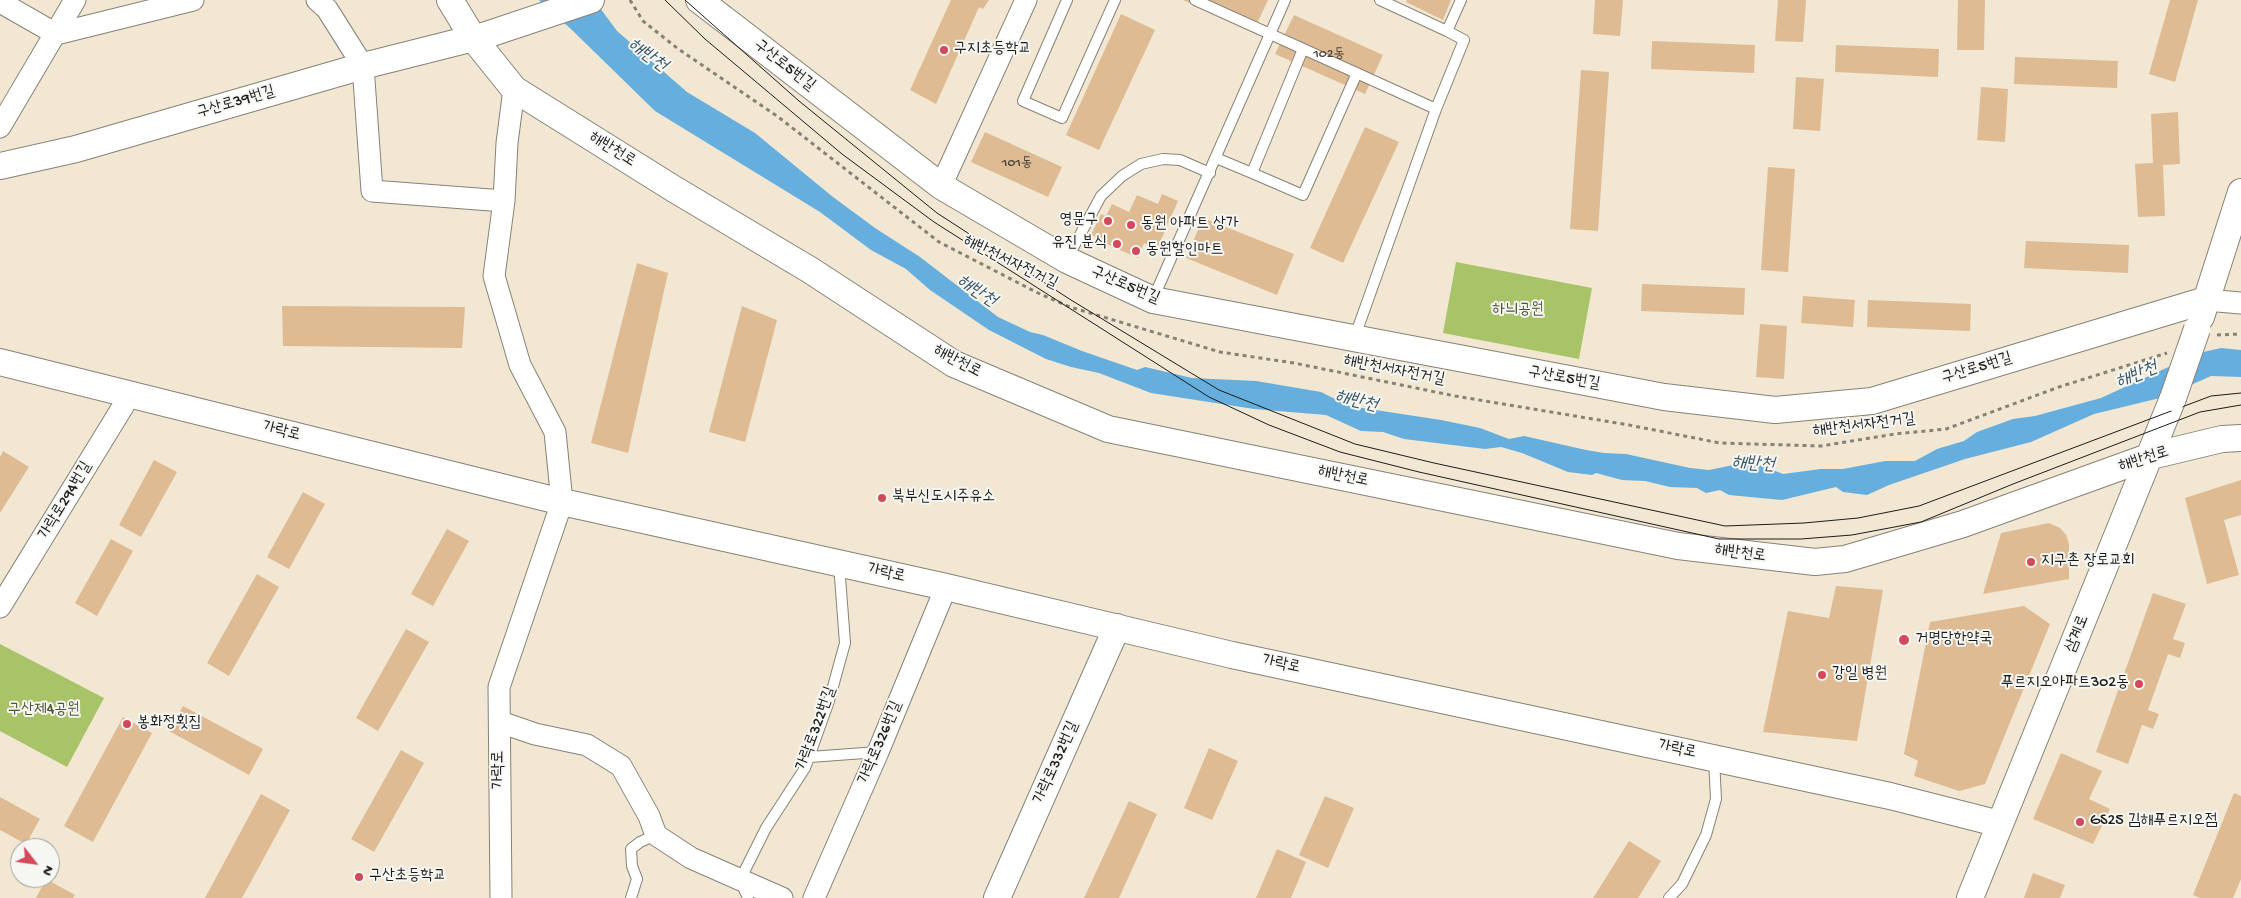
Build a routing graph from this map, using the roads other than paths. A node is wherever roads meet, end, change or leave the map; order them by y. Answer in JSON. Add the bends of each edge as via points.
{"nodes":[{"id":1,"x":75,"y":0,"type":"edge"},
{"id":2,"x":193,"y":0,"type":"edge"},
{"id":3,"x":317,"y":0,"type":"edge"},
{"id":4,"x":450,"y":0,"type":"edge"},
{"id":5,"x":591,"y":0,"type":"edge"},
{"id":6,"x":699,"y":0,"type":"edge"},
{"id":7,"x":1026,"y":0,"type":"edge"},
{"id":8,"x":1067,"y":0,"type":"edge"},
{"id":9,"x":1115,"y":0,"type":"edge"},
{"id":10,"x":1195,"y":0,"type":"edge"},
{"id":11,"x":1285,"y":0,"type":"edge"},
{"id":12,"x":1380,"y":0,"type":"edge"},
{"id":13,"x":1461,"y":0,"type":"edge"},
{"id":14,"x":0,"y":2,"type":"edge"},
{"id":15,"x":1447,"y":31,"type":"junction"},
{"id":16,"x":56,"y":34,"type":"junction"},
{"id":17,"x":1269,"y":34,"type":"junction"},
{"id":18,"x":479,"y":37,"type":"junction"},
{"id":19,"x":1304,"y":49,"type":"junction"},
{"id":20,"x":363,"y":66,"type":"junction"},
{"id":21,"x":1357,"y":73,"type":"junction"},
{"id":22,"x":514,"y":89,"type":"junction"},
{"id":23,"x":1436,"y":109,"type":"junction"},
{"id":24,"x":0,"y":125,"type":"edge"},
{"id":25,"x":1216,"y":158,"type":"junction"},
{"id":26,"x":0,"y":166,"type":"edge"},
{"id":27,"x":1210,"y":173,"type":"junction"},
{"id":28,"x":1252,"y":173,"type":"junction"},
{"id":29,"x":941,"y":186,"type":"junction"},
{"id":30,"x":2241,"y":192,"type":"edge"},
{"id":31,"x":504,"y":201,"type":"junction"},
{"id":32,"x":1067,"y":260,"type":"junction"},
{"id":33,"x":1153,"y":300,"type":"junction"},
{"id":34,"x":2206,"y":300,"type":"junction"},
{"id":35,"x":2241,"y":303,"type":"edge"},
{"id":36,"x":1354,"y":340,"type":"junction"},
{"id":37,"x":4,"y":358,"type":"edge"},
{"id":38,"x":130,"y":395,"type":"junction"},
{"id":39,"x":2241,"y":438,"type":"edge"},
{"id":40,"x":2151,"y":456,"type":"junction"},
{"id":41,"x":562,"y":502,"type":"junction"},
{"id":42,"x":839,"y":563,"type":"junction"},
{"id":43,"x":946,"y":587,"type":"junction"},
{"id":44,"x":2,"y":601,"type":"edge"},
{"id":45,"x":1117,"y":628,"type":"junction"},
{"id":46,"x":500,"y":722,"type":"junction"},
{"id":47,"x":878,"y":752,"type":"junction"},
{"id":48,"x":810,"y":757,"type":"junction"},
{"id":49,"x":1714,"y":758,"type":"junction"},
{"id":50,"x":2000,"y":824,"type":"junction"},
{"id":51,"x":656,"y":835,"type":"junction"},
{"id":52,"x":744,"y":889,"type":"edge"},
{"id":53,"x":501,"y":898,"type":"edge"},
{"id":54,"x":631,"y":898,"type":"edge"},
{"id":55,"x":782,"y":898,"type":"edge"},
{"id":56,"x":814,"y":898,"type":"edge"},
{"id":57,"x":997,"y":898,"type":"edge"},
{"id":58,"x":1669,"y":898,"type":"edge"},
{"id":59,"x":1970,"y":898,"type":"edge"}],
"edges":[{"from":1,"to":16,"type":"street"},
{"from":2,"to":16,"type":"street"},
{"from":3,"to":20,"type":"street","via":[[327,9]]},
{"from":4,"to":18,"type":"street","name":"해반천로"},
{"from":5,"to":18,"type":"street","name":"구산로39번길"},
{"from":6,"to":29,"type":"street","name":"구산로5번길"},
{"from":7,"to":29,"type":"street"},
{"from":8,"to":9,"type":"lane","via":[[1023,101],[1062,118]]},
{"from":10,"to":17,"type":"lane"},
{"from":11,"to":17,"type":"lane"},
{"from":12,"to":15,"type":"lane"},
{"from":13,"to":15,"type":"lane"},
{"from":14,"to":16,"type":"street"},
{"from":15,"to":23,"type":"lane","via":[[1464,40]]},
{"from":16,"to":24,"type":"street"},
{"from":17,"to":19,"type":"lane"},
{"from":17,"to":25,"type":"lane"},
{"from":18,"to":20,"type":"street","name":"구산로39번길"},
{"from":18,"to":22,"type":"street","name":"해반천로"},
{"from":19,"to":21,"type":"lane"},
{"from":19,"to":28,"type":"lane"},
{"from":20,"to":26,"type":"street","name":"구산로39번길","via":[[76,149]]},
{"from":20,"to":31,"type":"street","via":[[372,191]]},
{"from":21,"to":23,"type":"lane"},
{"from":21,"to":28,"type":"lane","via":[[1303,195]]},
{"from":22,"to":31,"type":"street"},
{"from":22,"to":40,"type":"street","name":"해반천로","via":[[810,270],[954,364],[1108,429],[1678,546],[1815,562],[1845,559],[1963,524]]},
{"from":23,"to":36,"type":"lane"},
{"from":25,"to":27,"type":"lane"},
{"from":25,"to":28,"type":"lane"},
{"from":27,"to":32,"type":"lane","via":[[1180,160],[1163,159],[1141,164],[1100,196]]},
{"from":27,"to":33,"type":"lane"},
{"from":29,"to":32,"type":"street","name":"구산로5번길"},
{"from":30,"to":34,"type":"street"},
{"from":31,"to":41,"type":"street","via":[[494,276],[520,366],[555,432]]},
{"from":32,"to":33,"type":"street","name":"구산로5번길"},
{"from":33,"to":36,"type":"street","name":"구산로5번길"},
{"from":34,"to":35,"type":"street"},
{"from":34,"to":36,"type":"street","name":"구산로5번길","via":[[1872,401],[1775,410],[1664,397]]},
{"from":34,"to":40,"type":"street","name":"삼계로","bridge":true,"via":[[2203,333]]},
{"from":37,"to":38,"type":"street","name":"가락로"},
{"from":38,"to":41,"type":"street","name":"가락로"},
{"from":38,"to":44,"type":"street","name":"가락로294번길"},
{"from":39,"to":40,"type":"street","name":"해반천로"},
{"from":40,"to":50,"type":"street","name":"삼계로"},
{"from":41,"to":42,"type":"street","name":"가락로"},
{"from":41,"to":46,"type":"street","name":"가락로","via":[[499,688]]},
{"from":42,"to":43,"type":"street","name":"가락로"},
{"from":42,"to":48,"type":"lane","name":"가락로322번길","via":[[846,642]]},
{"from":43,"to":45,"type":"street","name":"가락로"},
{"from":43,"to":47,"type":"street","name":"가락로326번길"},
{"from":45,"to":49,"type":"street","name":"가락로"},
{"from":45,"to":57,"type":"street","name":"가락로332번길"},
{"from":46,"to":51,"type":"street","via":[[587,746],[621,766]]},
{"from":46,"to":53,"type":"street","name":"가락로"},
{"from":47,"to":48,"type":"lane"},
{"from":47,"to":56,"type":"street","name":"가락로326번길"},
{"from":48,"to":52,"type":"lane","name":"가락로322번길","via":[[766,828]]},
{"from":49,"to":50,"type":"street","name":"가락로","via":[[1890,796]]},
{"from":49,"to":58,"type":"lane","via":[[1716,799],[1706,835],[1682,884]]},
{"from":50,"to":59,"type":"street","name":"삼계로"},
{"from":51,"to":52,"type":"street"},
{"from":51,"to":54,"type":"lane","via":[[631,849],[637,879]]},
{"from":52,"to":55,"type":"street"}]}
